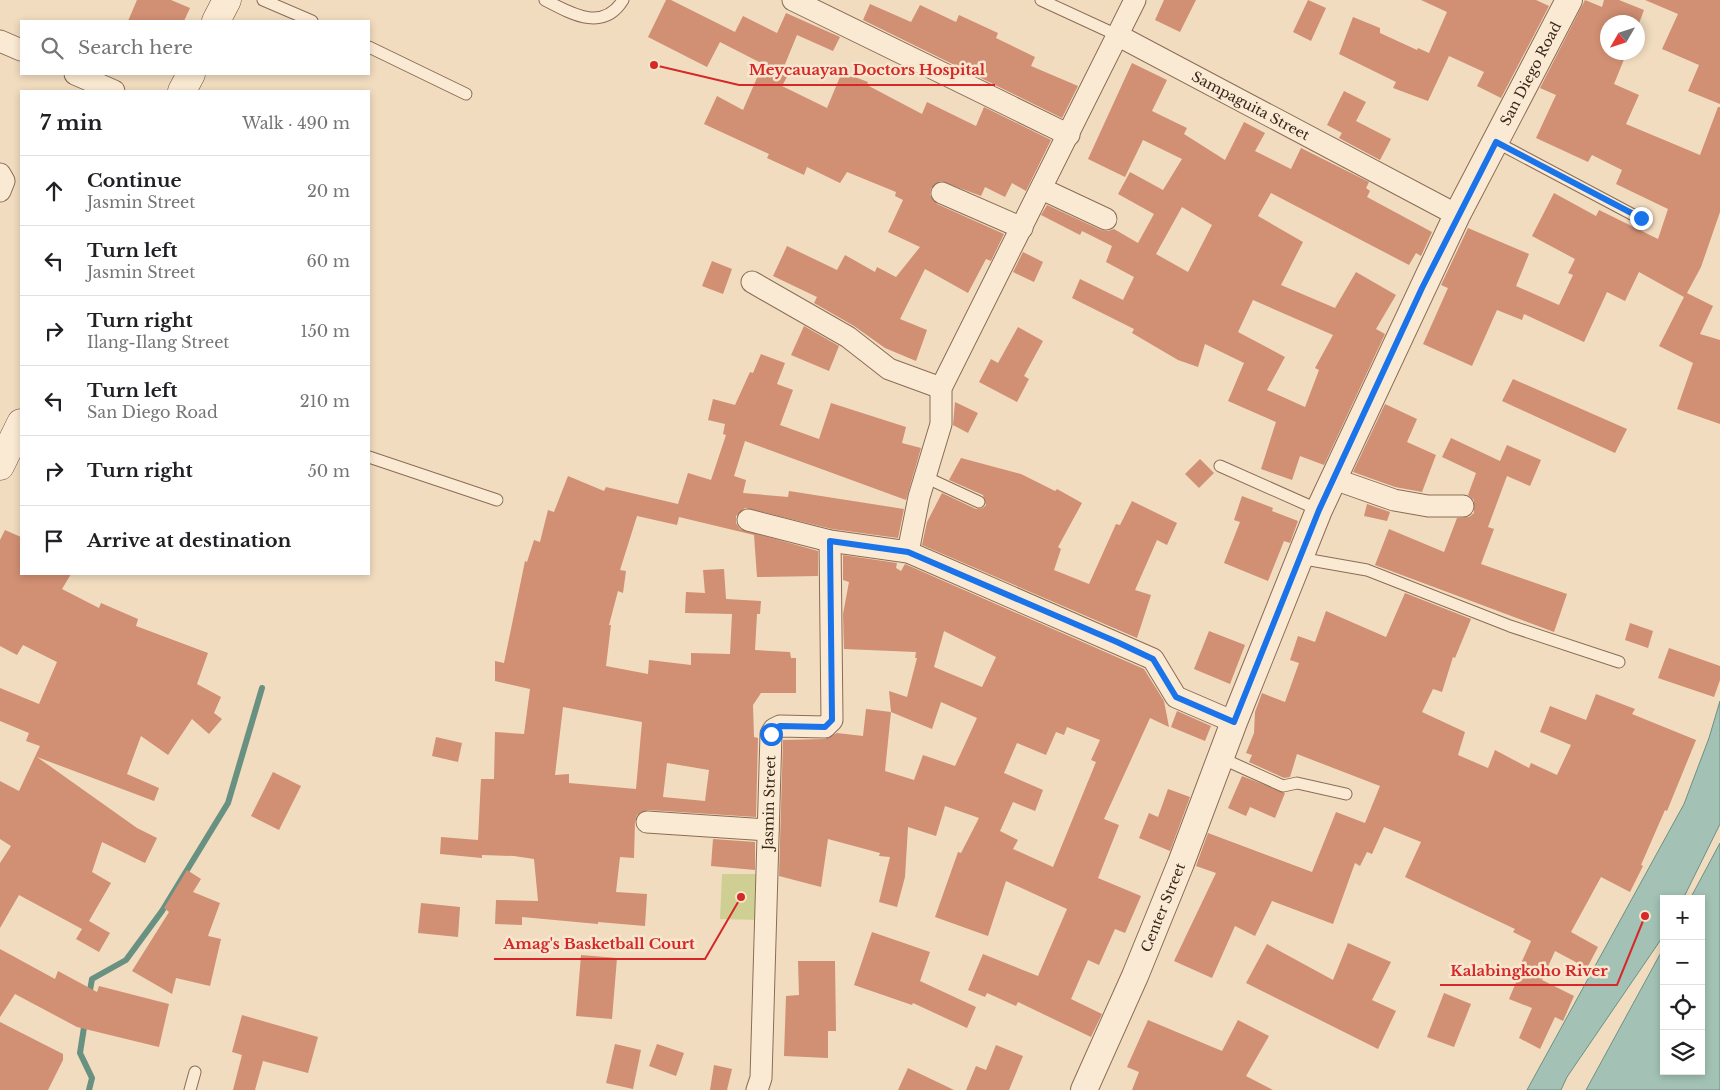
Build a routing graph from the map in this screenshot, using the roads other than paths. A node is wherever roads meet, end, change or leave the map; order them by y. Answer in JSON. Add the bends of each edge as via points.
{"nodes":[{"id":1,"x":226,"y":0,"type":"edge"},
{"id":2,"x":263,"y":0,"type":"edge"},
{"id":3,"x":545,"y":0,"type":"edge"},
{"id":4,"x":623,"y":0,"type":"edge"},
{"id":5,"x":793,"y":0,"type":"edge"},
{"id":6,"x":1041,"y":0,"type":"edge"},
{"id":7,"x":1135,"y":0,"type":"edge"},
{"id":8,"x":1569,"y":0,"type":"edge"},
{"id":9,"x":216,"y":20,"type":"edge"},
{"id":10,"x":310,"y":20,"type":"edge"},
{"id":11,"x":1119,"y":36,"type":"junction"},
{"id":12,"x":0,"y":41,"type":"edge"},
{"id":13,"x":370,"y":47,"type":"edge"},
{"id":14,"x":20,"y":50,"type":"edge"},
{"id":15,"x":77,"y":75,"type":"edge"},
{"id":16,"x":190,"y":75,"type":"edge"},
{"id":17,"x":112,"y":90,"type":"edge"},
{"id":18,"x":183,"y":90,"type":"edge"},
{"id":19,"x":466,"y":94,"type":"dead end"},
{"id":20,"x":1069,"y":135,"type":"junction"},
{"id":21,"x":1496,"y":142,"type":"junction"},
{"id":22,"x":0,"y":174,"type":"edge"},
{"id":23,"x":1042,"y":189,"type":"junction"},
{"id":24,"x":0,"y":190,"type":"edge"},
{"id":25,"x":942,"y":193,"type":"dead end"},
{"id":26,"x":1457,"y":215,"type":"junction"},
{"id":27,"x":1641,"y":218,"type":"dead end"},
{"id":28,"x":1106,"y":219,"type":"dead end"},
{"id":29,"x":1022,"y":228,"type":"junction"},
{"id":30,"x":752,"y":282,"type":"dead end"},
{"id":31,"x":941,"y":388,"type":"junction"},
{"id":32,"x":20,"y":425,"type":"edge"},
{"id":33,"x":370,"y":457,"type":"edge"},
{"id":34,"x":0,"y":466,"type":"edge"},
{"id":35,"x":1220,"y":466,"type":"dead end"},
{"id":36,"x":925,"y":477,"type":"junction"},
{"id":37,"x":1334,"y":479,"type":"junction"},
{"id":38,"x":497,"y":500,"type":"dead end"},
{"id":39,"x":979,"y":502,"type":"dead end"},
{"id":40,"x":1463,"y":506,"type":"dead end"},
{"id":41,"x":1319,"y":510,"type":"junction"},
{"id":42,"x":748,"y":520,"type":"dead end"},
{"id":43,"x":830,"y":541,"type":"junction"},
{"id":44,"x":908,"y":552,"type":"junction"},
{"id":45,"x":1299,"y":558,"type":"junction"},
{"id":46,"x":1619,"y":662,"type":"dead end"},
{"id":47,"x":1234,"y":722,"type":"junction"},
{"id":48,"x":1220,"y":758,"type":"junction"},
{"id":49,"x":1346,"y":794,"type":"dead end"},
{"id":50,"x":647,"y":822,"type":"dead end"},
{"id":51,"x":768,"y":830,"type":"junction"},
{"id":52,"x":195,"y":1072,"type":"dead end"},
{"id":53,"x":190,"y":1090,"type":"edge"},
{"id":54,"x":757,"y":1090,"type":"edge"},
{"id":55,"x":1084,"y":1090,"type":"edge"}],
"edges":[{"from":1,"to":9,"type":"main road"},
{"from":2,"to":10,"type":"lane"},
{"from":3,"to":4,"type":"lane","via":[[575,16],[597,19],[618,7]]},
{"from":5,"to":20,"type":"street"},
{"from":6,"to":11,"type":"lane","name":"Sampaguita Street"},
{"from":7,"to":11,"type":"street"},
{"from":8,"to":21,"type":"street","name":"San Diego Road"},
{"from":11,"to":20,"type":"street"},
{"from":11,"to":26,"type":"street","name":"Sampaguita Street"},
{"from":12,"to":14,"type":"street"},
{"from":13,"to":19,"type":"lane"},
{"from":15,"to":17,"type":"street"},
{"from":16,"to":18,"type":"main road"},
{"from":20,"to":23,"type":"street"},
{"from":21,"to":26,"type":"street","name":"San Diego Road"},
{"from":21,"to":27,"type":"lane"},
{"from":22,"to":24,"type":"street","via":[[4,182]]},
{"from":23,"to":28,"type":"street"},
{"from":23,"to":29,"type":"street"},
{"from":25,"to":29,"type":"street"},
{"from":26,"to":37,"type":"street","name":"San Diego Road"},
{"from":29,"to":31,"type":"street"},
{"from":30,"to":31,"type":"street","via":[[848,337],[888,369]]},
{"from":31,"to":36,"type":"street","via":[[941,424]]},
{"from":32,"to":34,"type":"main road"},
{"from":33,"to":38,"type":"lane"},
{"from":35,"to":41,"type":"lane"},
{"from":36,"to":39,"type":"lane"},
{"from":36,"to":44,"type":"street"},
{"from":37,"to":40,"type":"street","via":[[1394,500],[1428,506]]},
{"from":37,"to":41,"type":"street","name":"San Diego Road"},
{"from":41,"to":45,"type":"street","name":"San Diego Road"},
{"from":42,"to":43,"type":"street"},
{"from":43,"to":44,"type":"street"},
{"from":43,"to":51,"type":"street","name":"Jasmin Street","via":[[832,720],[825,727],[780,726],[771,734]]},
{"from":44,"to":47,"type":"street","via":[[1153,659],[1176,697]]},
{"from":45,"to":46,"type":"lane","via":[[1367,570],[1510,626]]},
{"from":45,"to":47,"type":"street","name":"San Diego Road"},
{"from":47,"to":48,"type":"street","name":"Center Street"},
{"from":48,"to":49,"type":"lane","via":[[1283,786],[1297,783]]},
{"from":48,"to":55,"type":"street","name":"Center Street","via":[[1182,864]]},
{"from":50,"to":51,"type":"street"},
{"from":51,"to":54,"type":"street","name":"Jasmin Street","via":[[761,1078]]},
{"from":52,"to":53,"type":"lane"}]}
